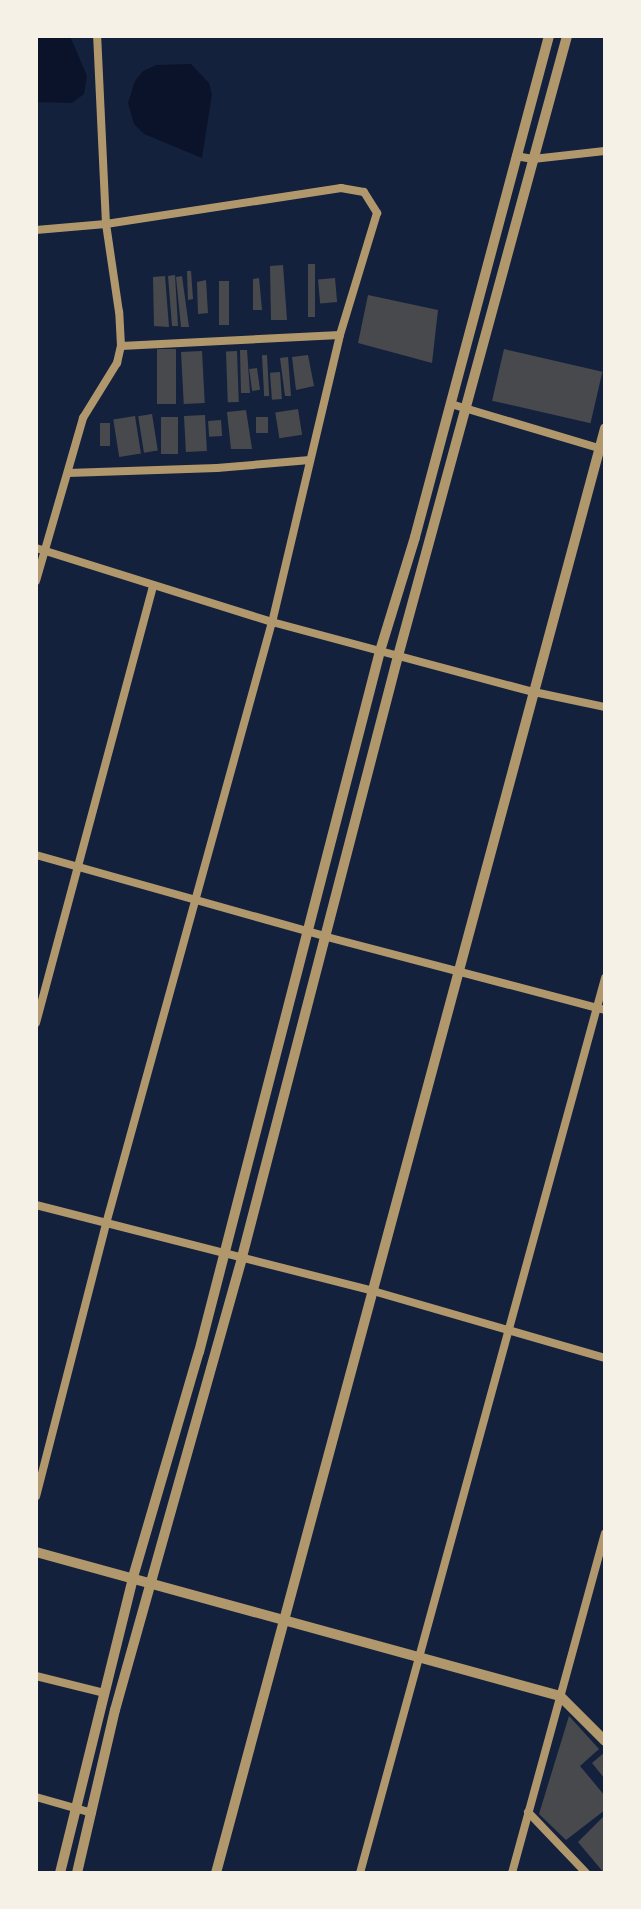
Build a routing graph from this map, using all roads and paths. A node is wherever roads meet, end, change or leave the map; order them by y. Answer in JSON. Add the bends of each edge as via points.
{"nodes":[{"id":1,"x":97,"y":36,"type":"edge"},
{"id":2,"x":549,"y":36,"type":"edge"},
{"id":3,"x":567,"y":36,"type":"edge"},
{"id":4,"x":605,"y":151,"type":"edge"},
{"id":5,"x":516,"y":156,"type":"junction"},
{"id":6,"x":533,"y":159,"type":"junction"},
{"id":7,"x":106,"y":224,"type":"junction"},
{"id":8,"x":36,"y":230,"type":"edge"},
{"id":9,"x":340,"y":335,"type":"junction"},
{"id":10,"x":121,"y":346,"type":"junction"},
{"id":11,"x":451,"y":404,"type":"junction"},
{"id":12,"x":468,"y":408,"type":"junction"},
{"id":13,"x":605,"y":428,"type":"edge"},
{"id":14,"x":602,"y":449,"type":"edge"},
{"id":15,"x":310,"y":460,"type":"junction"},
{"id":16,"x":68,"y":473,"type":"junction"},
{"id":17,"x":41,"y":550,"type":"edge"},
{"id":18,"x":36,"y":581,"type":"edge"},
{"id":19,"x":153,"y":586,"type":"junction"},
{"id":20,"x":272,"y":622,"type":"junction"},
{"id":21,"x":380,"y":651,"type":"junction"},
{"id":22,"x":398,"y":656,"type":"junction"},
{"id":23,"x":534,"y":692,"type":"junction"},
{"id":24,"x":605,"y":707,"type":"edge"},
{"id":25,"x":36,"y":855,"type":"edge"},
{"id":26,"x":80,"y":865,"type":"junction"},
{"id":27,"x":196,"y":898,"type":"junction"},
{"id":28,"x":305,"y":931,"type":"junction"},
{"id":29,"x":327,"y":937,"type":"junction"},
{"id":30,"x":459,"y":969,"type":"junction"},
{"id":31,"x":605,"y":978,"type":"edge"},
{"id":32,"x":601,"y":1009,"type":"edge"},
{"id":33,"x":36,"y":1023,"type":"edge"},
{"id":34,"x":36,"y":1205,"type":"edge"},
{"id":35,"x":106,"y":1224,"type":"junction"},
{"id":36,"x":225,"y":1254,"type":"junction"},
{"id":37,"x":242,"y":1257,"type":"junction"},
{"id":38,"x":373,"y":1291,"type":"junction"},
{"id":39,"x":507,"y":1329,"type":"junction"},
{"id":40,"x":605,"y":1358,"type":"edge"},
{"id":41,"x":36,"y":1496,"type":"edge"},
{"id":42,"x":604,"y":1541,"type":"edge"},
{"id":43,"x":36,"y":1552,"type":"edge"},
{"id":44,"x":133,"y":1577,"type":"junction"},
{"id":45,"x":151,"y":1583,"type":"junction"},
{"id":46,"x":283,"y":1620,"type":"junction"},
{"id":47,"x":420,"y":1658,"type":"junction"},
{"id":48,"x":36,"y":1676,"type":"edge"},
{"id":49,"x":104,"y":1693,"type":"junction"},
{"id":50,"x":560,"y":1696,"type":"junction"},
{"id":51,"x":605,"y":1741,"type":"edge"},
{"id":52,"x":36,"y":1797,"type":"edge"},
{"id":53,"x":73,"y":1807,"type":"junction"},
{"id":54,"x":528,"y":1812,"type":"junction"},
{"id":55,"x":92,"y":1813,"type":"junction"},
{"id":56,"x":60,"y":1873,"type":"edge"},
{"id":57,"x":77,"y":1873,"type":"edge"},
{"id":58,"x":216,"y":1873,"type":"edge"},
{"id":59,"x":360,"y":1873,"type":"edge"},
{"id":60,"x":512,"y":1873,"type":"edge"},
{"id":61,"x":586,"y":1873,"type":"edge"}],
"edges":[{"from":1,"to":7,"type":"street"},
{"from":2,"to":5,"type":"street"},
{"from":3,"to":6,"type":"street"},
{"from":4,"to":6,"type":"street"},
{"from":5,"to":6,"type":"street"},
{"from":5,"to":11,"type":"street"},
{"from":6,"to":12,"type":"street"},
{"from":7,"to":8,"type":"street"},
{"from":7,"to":9,"type":"street","via":[[341,188],[364,192],[377,213]]},
{"from":7,"to":10,"type":"street"},
{"from":9,"to":10,"type":"street"},
{"from":9,"to":15,"type":"street"},
{"from":10,"to":16,"type":"street","via":[[117,363],[83,418]]},
{"from":11,"to":12,"type":"street"},
{"from":11,"to":21,"type":"street"},
{"from":12,"to":14,"type":"street"},
{"from":12,"to":22,"type":"street"},
{"from":13,"to":14,"type":"street"},
{"from":14,"to":23,"type":"street"},
{"from":15,"to":16,"type":"street"},
{"from":15,"to":20,"type":"street"},
{"from":16,"to":17,"type":"street"},
{"from":17,"to":18,"type":"street"},
{"from":17,"to":19,"type":"street"},
{"from":19,"to":20,"type":"street"},
{"from":19,"to":26,"type":"street"},
{"from":20,"to":21,"type":"street"},
{"from":20,"to":27,"type":"street"},
{"from":21,"to":22,"type":"street"},
{"from":21,"to":28,"type":"street"},
{"from":22,"to":23,"type":"street"},
{"from":22,"to":29,"type":"street"},
{"from":23,"to":24,"type":"street"},
{"from":23,"to":30,"type":"street"},
{"from":25,"to":26,"type":"street"},
{"from":26,"to":27,"type":"street"},
{"from":26,"to":33,"type":"street"},
{"from":27,"to":28,"type":"street"},
{"from":27,"to":35,"type":"street"},
{"from":28,"to":29,"type":"street"},
{"from":28,"to":36,"type":"street"},
{"from":29,"to":30,"type":"street"},
{"from":29,"to":37,"type":"street","via":[[285,1078]]},
{"from":30,"to":32,"type":"street"},
{"from":30,"to":38,"type":"street"},
{"from":31,"to":32,"type":"street"},
{"from":32,"to":39,"type":"street"},
{"from":34,"to":35,"type":"street"},
{"from":35,"to":36,"type":"street"},
{"from":35,"to":41,"type":"street"},
{"from":36,"to":37,"type":"street"},
{"from":36,"to":44,"type":"street"},
{"from":37,"to":38,"type":"street"},
{"from":37,"to":45,"type":"street"},
{"from":38,"to":39,"type":"street"},
{"from":38,"to":46,"type":"street"},
{"from":39,"to":40,"type":"street"},
{"from":39,"to":47,"type":"street"},
{"from":42,"to":50,"type":"street"},
{"from":43,"to":44,"type":"street"},
{"from":44,"to":45,"type":"street"},
{"from":44,"to":49,"type":"street"},
{"from":45,"to":46,"type":"street"},
{"from":45,"to":55,"type":"street"},
{"from":46,"to":47,"type":"street"},
{"from":46,"to":58,"type":"street"},
{"from":47,"to":50,"type":"street"},
{"from":47,"to":59,"type":"street"},
{"from":48,"to":49,"type":"street"},
{"from":49,"to":53,"type":"street"},
{"from":50,"to":51,"type":"street"},
{"from":50,"to":54,"type":"street"},
{"from":52,"to":53,"type":"street"},
{"from":53,"to":55,"type":"street"},
{"from":53,"to":56,"type":"street"},
{"from":54,"to":60,"type":"street"},
{"from":54,"to":61,"type":"street"},
{"from":55,"to":57,"type":"street"}]}
